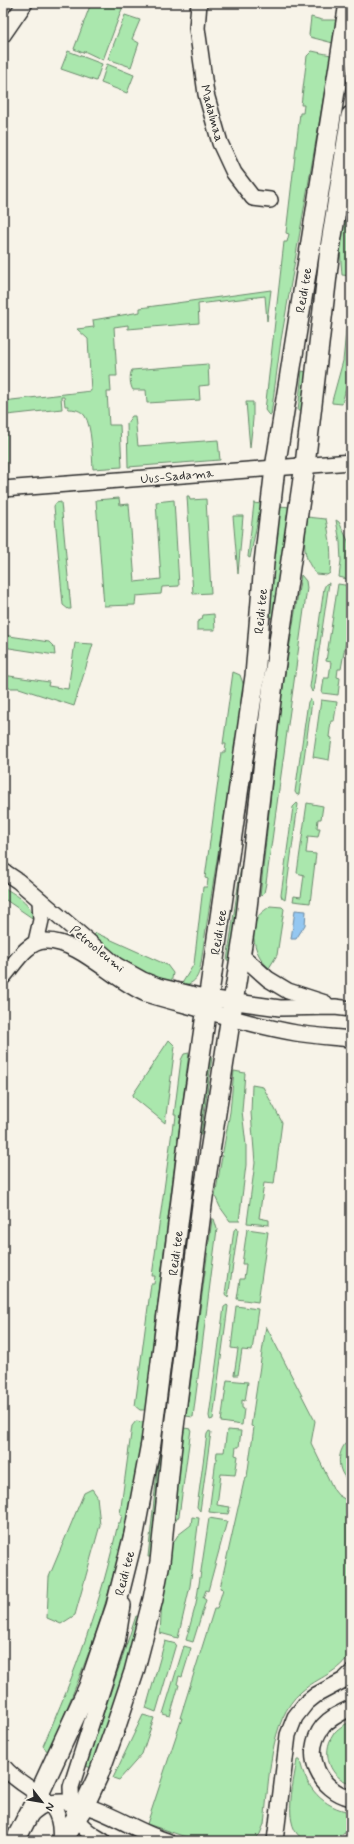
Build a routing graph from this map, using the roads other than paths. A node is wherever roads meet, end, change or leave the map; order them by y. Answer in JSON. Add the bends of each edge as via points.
{"nodes":[{"id":1,"x":25,"y":3,"type":"edge"},
{"id":2,"x":200,"y":3,"type":"edge"},
{"id":3,"x":349,"y":3,"type":"edge"},
{"id":4,"x":3,"y":35,"type":"edge"},
{"id":5,"x":351,"y":116,"type":"edge"},
{"id":6,"x":270,"y":200,"type":"dead end"},
{"id":7,"x":351,"y":462,"type":"edge"},
{"id":8,"x":305,"y":465,"type":"junction"},
{"id":9,"x":275,"y":468,"type":"junction"},
{"id":10,"x":3,"y":489,"type":"edge"},
{"id":11,"x":3,"y":872,"type":"edge"},
{"id":12,"x":40,"y":900,"type":"junction"},
{"id":13,"x":36,"y":942,"type":"junction"},
{"id":14,"x":22,"y":954,"type":"junction"},
{"id":15,"x":241,"y":955,"type":"junction"},
{"id":16,"x":3,"y":960,"type":"edge"},
{"id":17,"x":3,"y":977,"type":"edge"},
{"id":18,"x":207,"y":1004,"type":"junction"},
{"id":19,"x":335,"y":1007,"type":"junction"},
{"id":20,"x":351,"y":1009,"type":"edge"},
{"id":21,"x":233,"y":1010,"type":"junction"},
{"id":22,"x":351,"y":1039,"type":"edge"},
{"id":23,"x":134,"y":1534,"type":"junction"},
{"id":24,"x":351,"y":1673,"type":"edge"},
{"id":25,"x":351,"y":1708,"type":"edge"},
{"id":26,"x":3,"y":1766,"type":"edge"},
{"id":27,"x":45,"y":1798,"type":"junction"},
{"id":28,"x":351,"y":1798,"type":"edge"},
{"id":29,"x":77,"y":1809,"type":"junction"},
{"id":30,"x":15,"y":1841,"type":"edge"},
{"id":31,"x":61,"y":1841,"type":"edge"},
{"id":32,"x":103,"y":1841,"type":"edge"},
{"id":33,"x":167,"y":1841,"type":"edge"},
{"id":34,"x":275,"y":1841,"type":"edge"}],
"edges":[{"from":1,"to":4,"type":"street"},
{"from":2,"to":6,"type":"street","name":"Madalmaa","via":[[198,28],[206,94],[220,143],[234,173],[253,198]]},
{"from":3,"to":9,"type":"main road","name":"Reidi tee"},
{"from":5,"to":8,"type":"main road","name":"Reidi tee","via":[[330,249]]},
{"from":7,"to":8,"type":"street","name":"Uus-Sadama"},
{"from":8,"to":9,"type":"street","name":"Uus-Sadama"},
{"from":8,"to":15,"type":"main road","name":"Reidi tee","via":[[273,683]]},
{"from":9,"to":10,"type":"street","name":"Uus-Sadama"},
{"from":9,"to":18,"type":"main road","name":"Reidi tee","via":[[255,676]]},
{"from":11,"to":12,"type":"street","name":"Petrooleumi"},
{"from":12,"to":13,"type":"street","via":[[41,920]]},
{"from":12,"to":18,"type":"street","name":"Petrooleumi","via":[[130,974]]},
{"from":13,"to":14,"type":"street"},
{"from":13,"to":18,"type":"street","name":"Petrooleumi","via":[[60,942],[74,948],[124,983],[145,993]]},
{"from":14,"to":16,"type":"street"},
{"from":14,"to":17,"type":"street"},
{"from":15,"to":19,"type":"street","via":[[263,975],[288,991]]},
{"from":15,"to":21,"type":"main road","name":"Reidi tee"},
{"from":18,"to":21,"type":"street"},
{"from":18,"to":23,"type":"main road","name":"Reidi tee","via":[[155,1418]]},
{"from":19,"to":20,"type":"street"},
{"from":19,"to":21,"type":"street"},
{"from":21,"to":22,"type":"street","via":[[296,1033]]},
{"from":21,"to":29,"type":"main road","name":"Reidi tee","via":[[203,1197],[173,1434],[163,1539],[154,1592],[134,1672],[115,1729],[98,1776]]},
{"from":23,"to":27,"type":"main road","name":"Reidi tee","via":[[116,1606],[89,1686]]},
{"from":23,"to":29,"type":"street","via":[[117,1643],[71,1787]]},
{"from":24,"to":34,"type":"street","via":[[344,1680],[311,1699],[295,1717],[288,1735]]},
{"from":25,"to":28,"type":"street","via":[[333,1717],[322,1728],[316,1740],[314,1756],[324,1783],[338,1794]]},
{"from":26,"to":27,"type":"street","via":[[19,1782]]},
{"from":27,"to":29,"type":"street"},
{"from":27,"to":30,"type":"main road","name":"Reidi tee","via":[[28,1817]]},
{"from":27,"to":31,"type":"street","via":[[58,1819]]},
{"from":29,"to":31,"type":"main road","name":"Reidi tee"},
{"from":29,"to":32,"type":"street","via":[[84,1829]]},
{"from":29,"to":33,"type":"street"}]}
